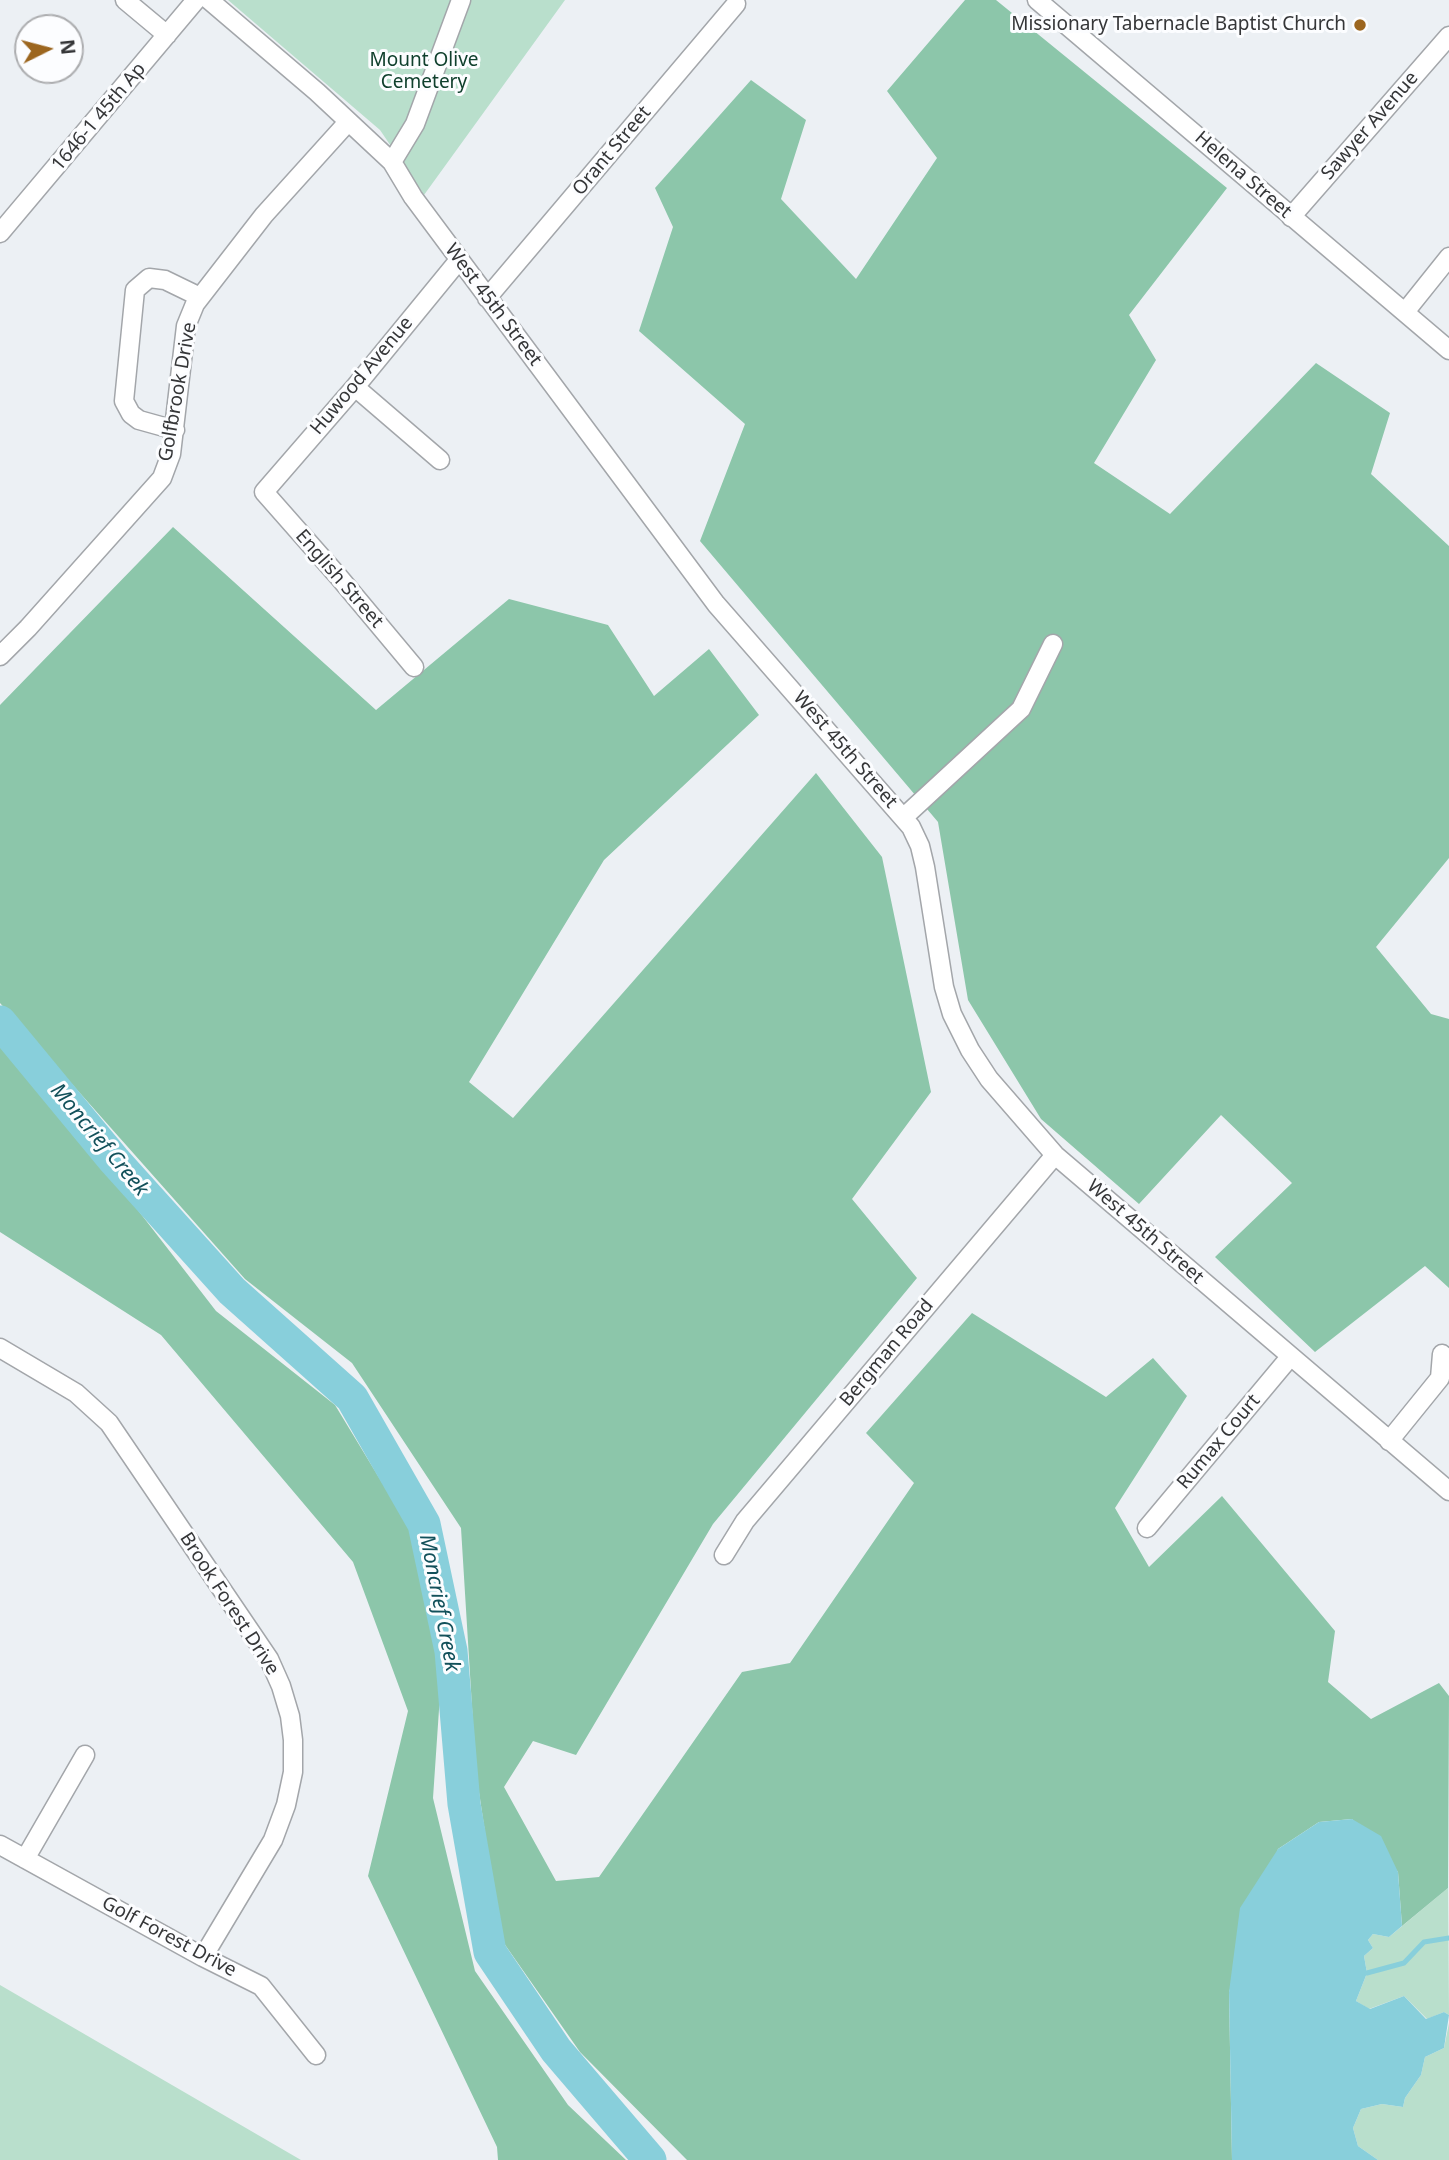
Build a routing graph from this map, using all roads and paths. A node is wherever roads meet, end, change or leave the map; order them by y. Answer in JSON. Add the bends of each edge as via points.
{"nodes":[{"id":1,"x":125,"y":0,"type":"edge"},
{"id":2,"x":196,"y":0,"type":"edge"},
{"id":3,"x":209,"y":0,"type":"edge"},
{"id":4,"x":461,"y":0,"type":"edge"},
{"id":5,"x":1037,"y":0,"type":"edge"},
{"id":6,"x":736,"y":4,"type":"dead end"},
{"id":7,"x":167,"y":35,"type":"junction"},
{"id":8,"x":1449,"y":36,"type":"edge"},
{"id":9,"x":348,"y":122,"type":"junction"},
{"id":10,"x":392,"y":162,"type":"junction"},
{"id":11,"x":1291,"y":217,"type":"junction"},
{"id":12,"x":0,"y":233,"type":"edge"},
{"id":13,"x":1449,"y":257,"type":"edge"},
{"id":14,"x":459,"y":260,"type":"junction"},
{"id":15,"x":201,"y":297,"type":"junction"},
{"id":16,"x":487,"y":298,"type":"junction"},
{"id":17,"x":1405,"y":312,"type":"junction"},
{"id":18,"x":1449,"y":350,"type":"edge"},
{"id":19,"x":355,"y":387,"type":"junction"},
{"id":20,"x":175,"y":430,"type":"junction"},
{"id":21,"x":440,"y":460,"type":"dead end"},
{"id":22,"x":264,"y":492,"type":"joint"},
{"id":23,"x":1053,"y":644,"type":"dead end"},
{"id":24,"x":0,"y":656,"type":"edge"},
{"id":25,"x":414,"y":667,"type":"dead end"},
{"id":26,"x":904,"y":817,"type":"junction"},
{"id":27,"x":1055,"y":1155,"type":"junction"},
{"id":28,"x":0,"y":1348,"type":"edge"},
{"id":29,"x":1442,"y":1354,"type":"dead end"},
{"id":30,"x":1290,"y":1357,"type":"junction"},
{"id":31,"x":1389,"y":1441,"type":"junction"},
{"id":32,"x":1449,"y":1491,"type":"edge"},
{"id":33,"x":1147,"y":1528,"type":"dead end"},
{"id":34,"x":724,"y":1555,"type":"dead end"},
{"id":35,"x":85,"y":1755,"type":"dead end"},
{"id":36,"x":0,"y":1844,"type":"edge"},
{"id":37,"x":25,"y":1859,"type":"junction"},
{"id":38,"x":203,"y":1957,"type":"junction"},
{"id":39,"x":316,"y":2056,"type":"dead end"}],
"edges":[{"from":1,"to":7,"type":"street"},
{"from":2,"to":7,"type":"street","name":"1646-1 45th Ap"},
{"from":3,"to":9,"type":"street","name":"West 45th Street"},
{"from":4,"to":10,"type":"street","via":[[415,124]]},
{"from":5,"to":11,"type":"street","name":"Helena Street"},
{"from":6,"to":16,"type":"street","name":"Orant Street"},
{"from":7,"to":12,"type":"street","name":"1646-1 45th Ap"},
{"from":8,"to":11,"type":"street","name":"Sawyer Avenue"},
{"from":9,"to":10,"type":"street","name":"West 45th Street"},
{"from":9,"to":15,"type":"street","name":"Golfbrook Drive","via":[[264,215]]},
{"from":10,"to":14,"type":"street","name":"West 45th Street"},
{"from":11,"to":17,"type":"street","name":"Helena Street"},
{"from":13,"to":17,"type":"street"},
{"from":14,"to":16,"type":"street","name":"West 45th Street"},
{"from":14,"to":19,"type":"street","name":"Huwood Avenue"},
{"from":15,"to":20,"type":"street","name":"Golfbrook Drive","via":[[186,326]]},
{"from":15,"to":20,"type":"street","via":[[165,280],[149,278],[135,290],[124,401],[139,420]]},
{"from":16,"to":26,"type":"street","name":"West 45th Street","via":[[716,604]]},
{"from":17,"to":18,"type":"street","name":"Helena Street"},
{"from":19,"to":21,"type":"street"},
{"from":19,"to":22,"type":"street","name":"Huwood Avenue"},
{"from":20,"to":24,"type":"street","name":"Golfbrook Drive","via":[[162,478]]},
{"from":22,"to":25,"type":"street","name":"English Street"},
{"from":23,"to":26,"type":"street","via":[[1021,709]]},
{"from":26,"to":27,"type":"street","name":"West 45th Street","via":[[920,846],[944,987],[953,1014],[989,1079]]},
{"from":27,"to":30,"type":"street","name":"West 45th Street"},
{"from":27,"to":34,"type":"street","name":"Bergman Road","via":[[745,1521]]},
{"from":28,"to":38,"type":"street","name":"Brook Forest Drive","via":[[76,1393],[109,1423],[269,1659],[281,1686],[293,1740],[286,1805],[273,1840]]},
{"from":29,"to":31,"type":"street","via":[[1440,1378]]},
{"from":30,"to":31,"type":"street","name":"West 45th Street"},
{"from":30,"to":33,"type":"street","name":"Rumax Court"},
{"from":31,"to":32,"type":"street","name":"West 45th Street"},
{"from":35,"to":37,"type":"street"},
{"from":36,"to":37,"type":"street","name":"Golf Forest Drive"},
{"from":37,"to":38,"type":"street","name":"Golf Forest Drive"},
{"from":38,"to":39,"type":"street","name":"Golf Forest Drive","via":[[261,1986]]}]}
